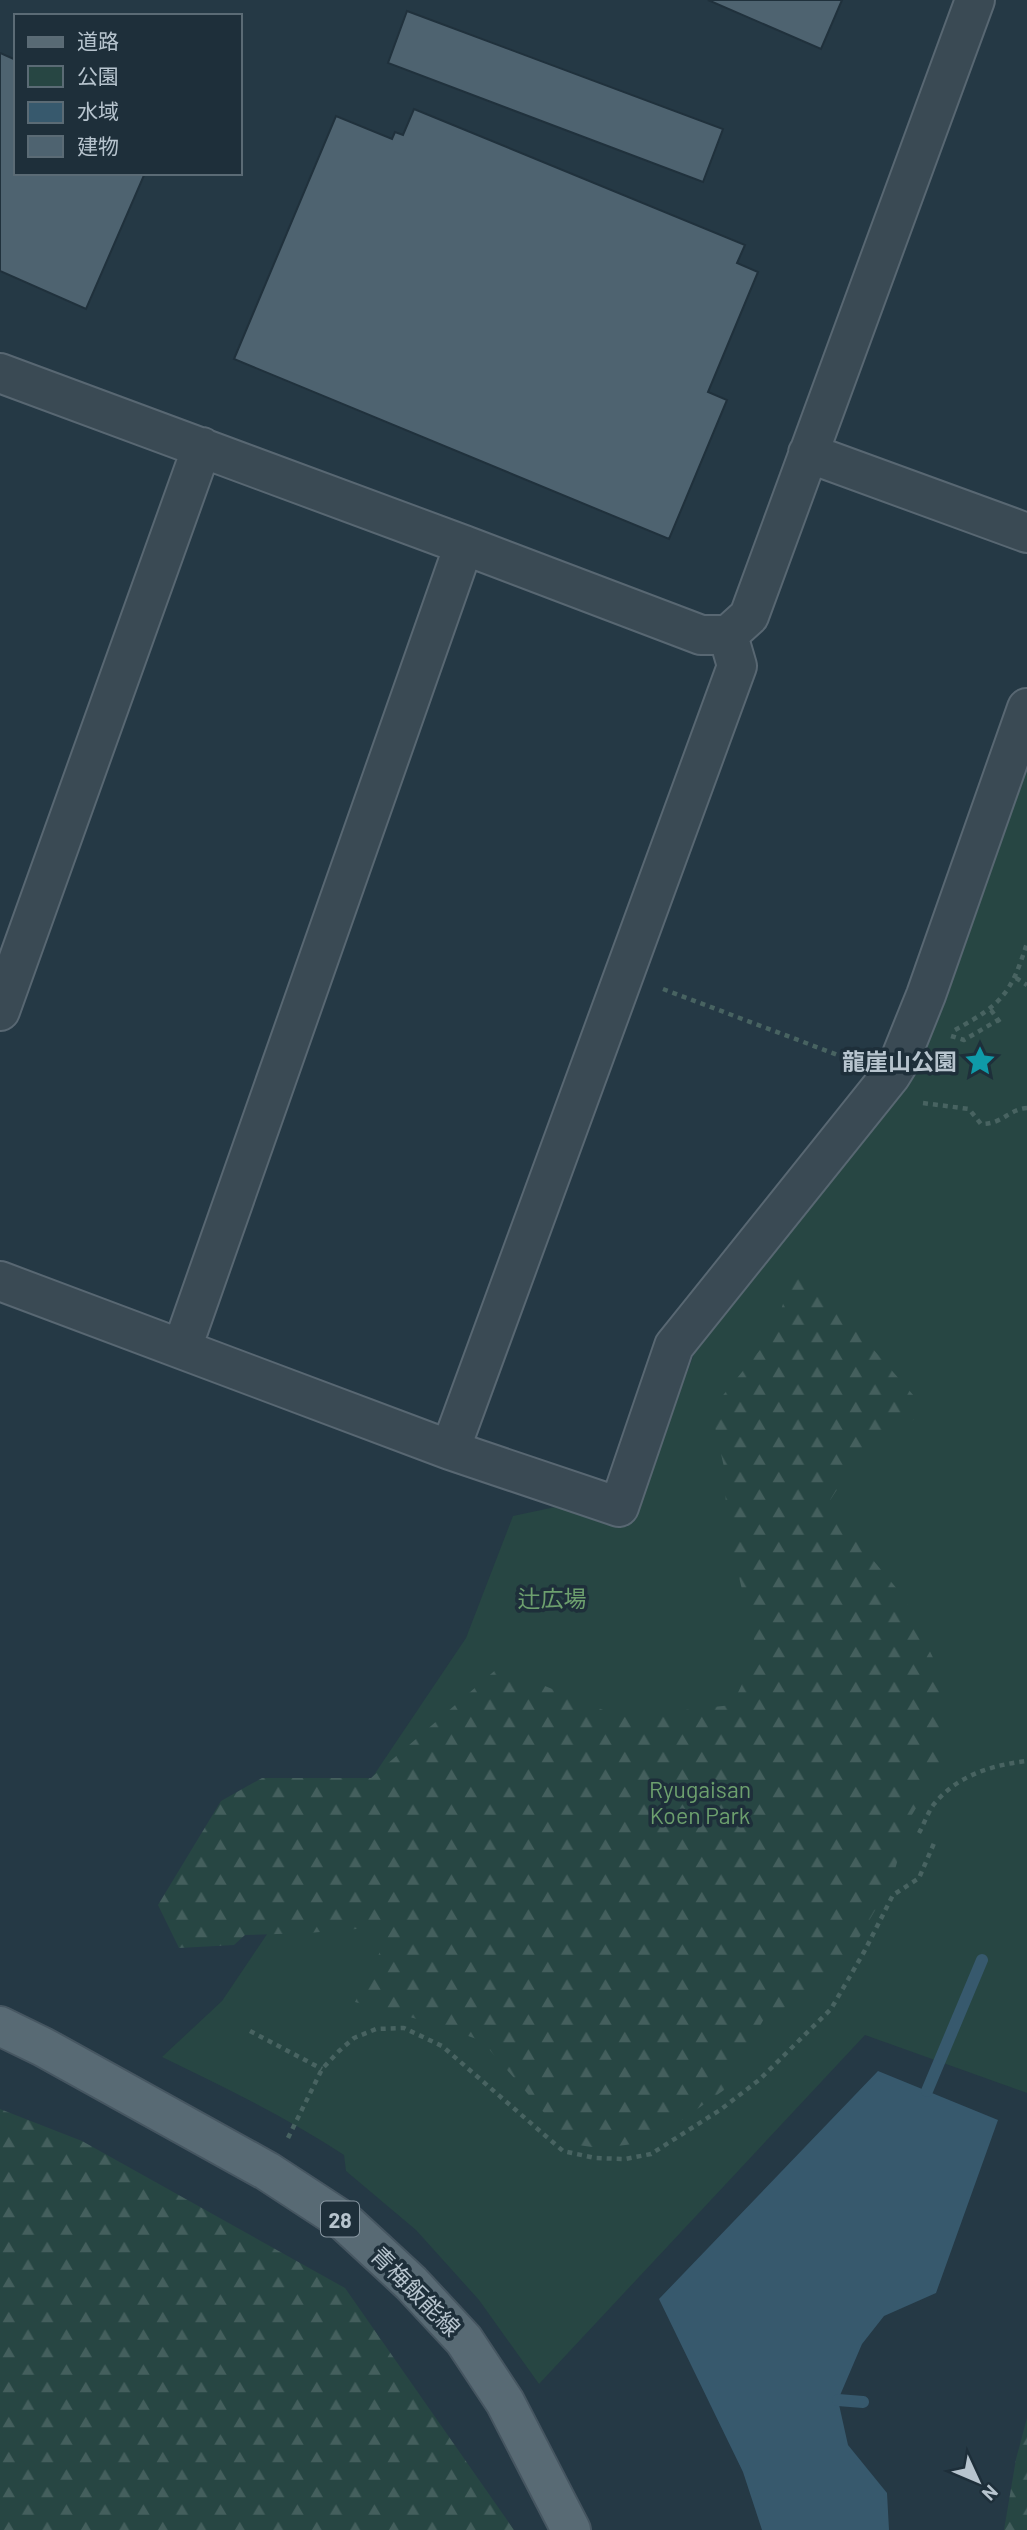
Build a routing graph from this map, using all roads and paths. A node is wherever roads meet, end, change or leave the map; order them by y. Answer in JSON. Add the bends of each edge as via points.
{"nodes":[{"id":1,"x":975,"y":0,"type":"edge"},
{"id":2,"x":0,"y":373,"type":"edge"},
{"id":3,"x":202,"y":447,"type":"junction"},
{"id":4,"x":808,"y":453,"type":"junction"},
{"id":5,"x":1027,"y":533,"type":"edge"},
{"id":6,"x":464,"y":545,"type":"junction"},
{"id":7,"x":728,"y":635,"type":"junction"},
{"id":8,"x":1027,"y":708,"type":"edge"},
{"id":9,"x":1027,"y":943,"type":"edge"},
{"id":10,"x":625,"y":975,"type":"junction"},
{"id":11,"x":1016,"y":978,"type":"junction"},
{"id":12,"x":1027,"y":985,"type":"edge"},
{"id":13,"x":991,"y":1010,"type":"junction"},
{"id":14,"x":0,"y":1011,"type":"edge"},
{"id":15,"x":968,"y":1023,"type":"dead end"},
{"id":16,"x":947,"y":1035,"type":"dead end"},
{"id":17,"x":891,"y":1075,"type":"junction"},
{"id":18,"x":918,"y":1102,"type":"dead end"},
{"id":19,"x":1027,"y":1108,"type":"edge"},
{"id":20,"x":0,"y":1281,"type":"edge"},
{"id":21,"x":182,"y":1348,"type":"junction"},
{"id":22,"x":450,"y":1450,"type":"junction"},
{"id":23,"x":1027,"y":1761,"type":"edge"},
{"id":24,"x":919,"y":1833,"type":"dead end"},
{"id":25,"x":935,"y":1840,"type":"dead end"},
{"id":26,"x":0,"y":2025,"type":"edge"},
{"id":27,"x":250,"y":2031,"type":"dead end"},
{"id":28,"x":322,"y":2069,"type":"junction"},
{"id":29,"x":267,"y":2171,"type":"junction"},
{"id":30,"x":571,"y":2530,"type":"edge"}],
"edges":[{"from":1,"to":4,"type":"street"},
{"from":2,"to":3,"type":"street"},
{"from":3,"to":6,"type":"street"},
{"from":3,"to":14,"type":"street"},
{"from":4,"to":5,"type":"street"},
{"from":4,"to":7,"type":"street","via":[[749,616]]},
{"from":6,"to":7,"type":"street","via":[[701,635]]},
{"from":6,"to":21,"type":"street"},
{"from":7,"to":10,"type":"street","via":[[737,666]]},
{"from":8,"to":17,"type":"street","via":[[926,995]]},
{"from":9,"to":11,"type":"path"},
{"from":10,"to":17,"type":"path"},
{"from":10,"to":22,"type":"street"},
{"from":11,"to":12,"type":"path"},
{"from":11,"to":13,"type":"path"},
{"from":13,"to":15,"type":"path"},
{"from":13,"to":16,"type":"path","via":[[999,1022],[964,1040]]},
{"from":17,"to":22,"type":"street","via":[[674,1346],[619,1507]]},
{"from":18,"to":19,"type":"path","via":[[970,1109],[981,1124],[994,1124]]},
{"from":20,"to":21,"type":"street"},
{"from":21,"to":22,"type":"street"},
{"from":23,"to":24,"type":"path","via":[[971,1774],[934,1804]]},
{"from":25,"to":28,"type":"path","via":[[919,1878],[893,1895],[831,2009],[759,2080],[651,2154],[605,2159],[563,2151],[442,2046],[404,2028],[376,2029],[354,2038]]},
{"from":26,"to":29,"type":"main road","name":"青梅飯能線","number":"28"},
{"from":27,"to":28,"type":"path"},
{"from":28,"to":29,"type":"path"},
{"from":29,"to":30,"type":"main road","name":"青梅飯能線","number":"28","via":[[345,2222],[464,2340],[505,2402]]}]}
